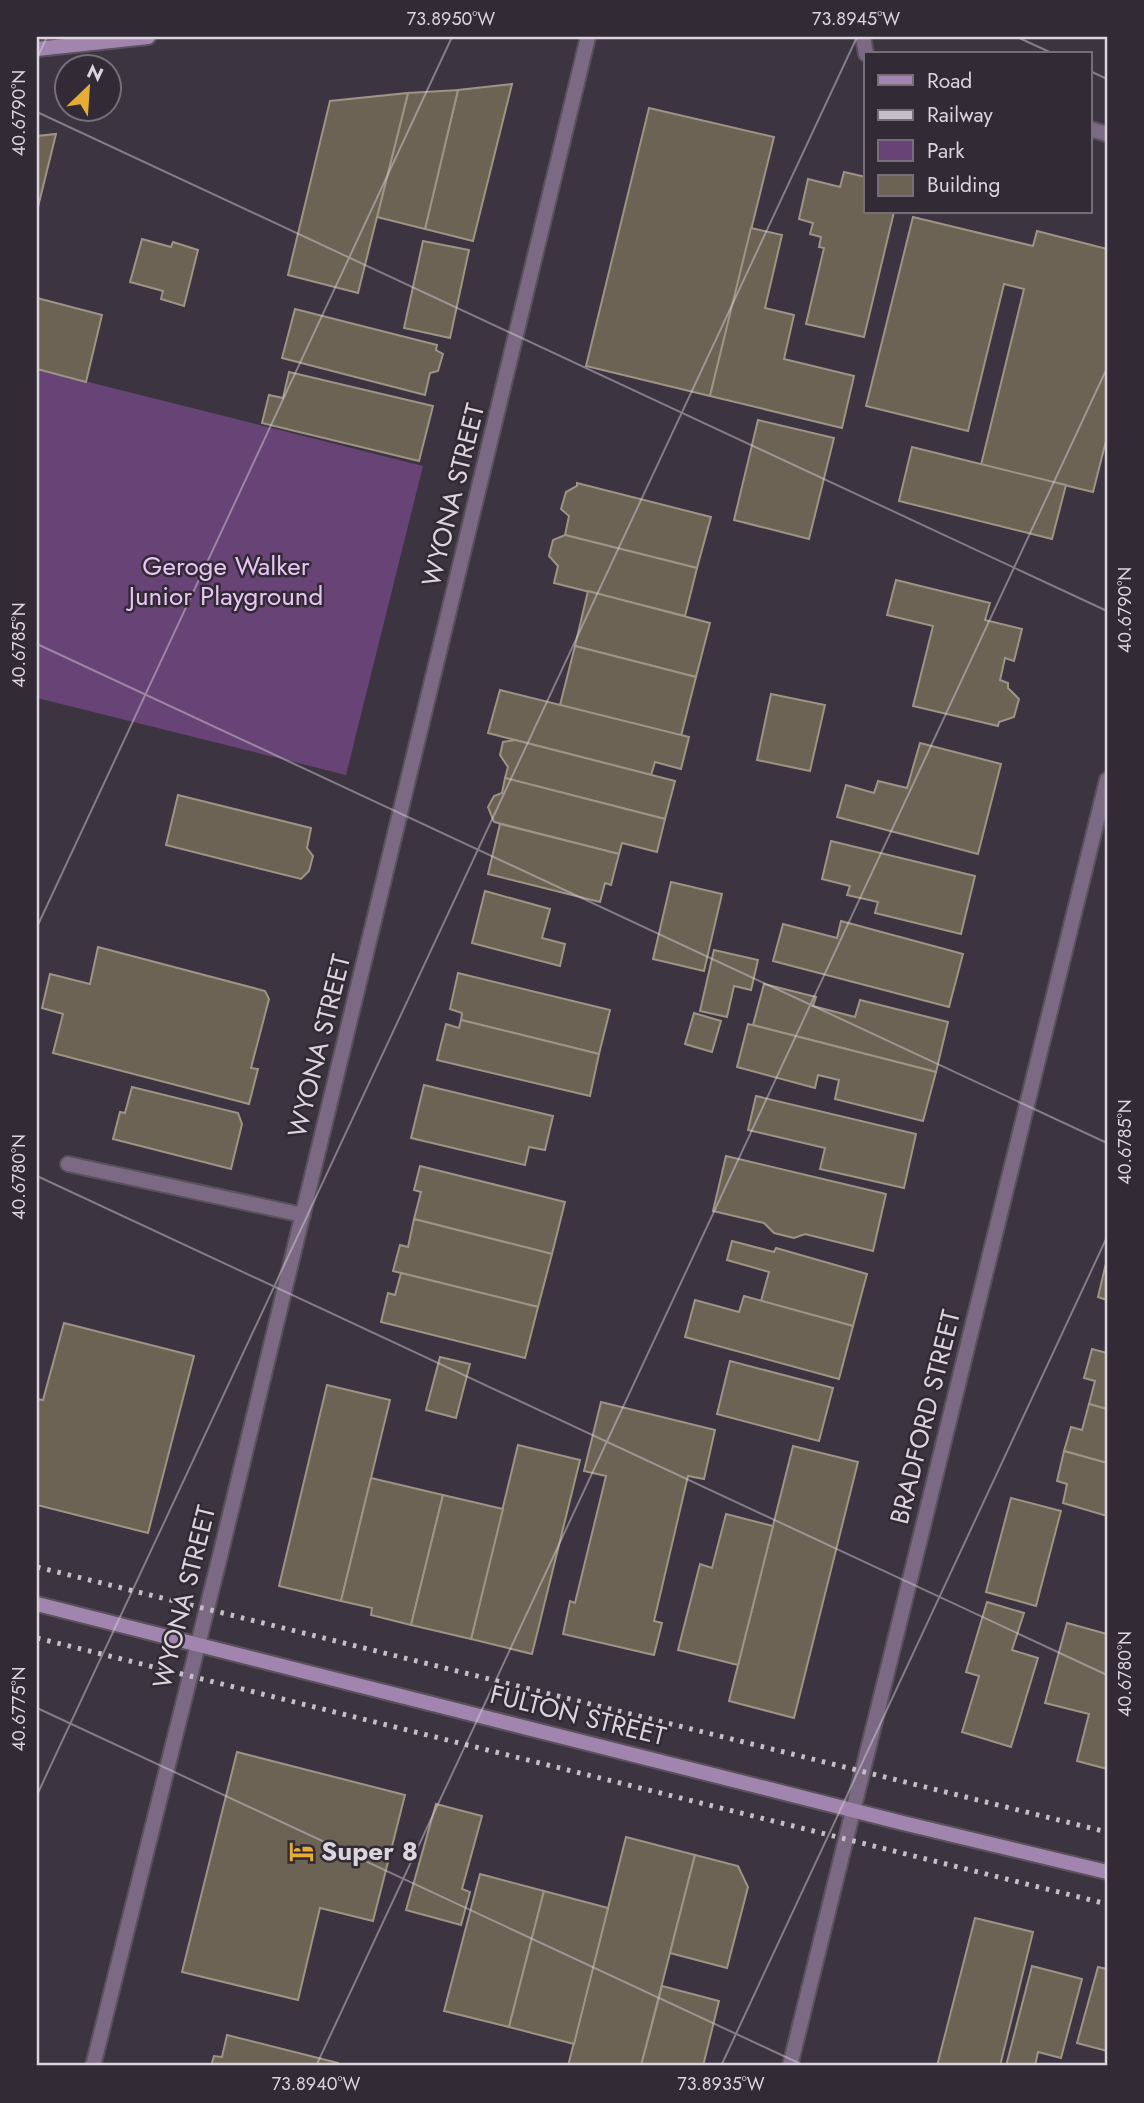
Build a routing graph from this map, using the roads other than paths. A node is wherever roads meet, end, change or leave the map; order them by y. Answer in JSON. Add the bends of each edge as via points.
{"nodes":[{"id":1,"x":148,"y":37,"type":"edge"},
{"id":2,"x":588,"y":37,"type":"edge"},
{"id":3,"x":37,"y":50,"type":"edge"},
{"id":4,"x":1107,"y":780,"type":"edge"},
{"id":5,"x":68,"y":1164,"type":"dead end"},
{"id":6,"x":303,"y":1215,"type":"junction"},
{"id":7,"x":37,"y":1604,"type":"edge"},
{"id":8,"x":198,"y":1645,"type":"junction"},
{"id":9,"x":853,"y":1810,"type":"junction"},
{"id":10,"x":1107,"y":1872,"type":"edge"},
{"id":11,"x":93,"y":2066,"type":"edge"},
{"id":12,"x":790,"y":2066,"type":"edge"}],
"edges":[{"from":1,"to":3,"type":"street"},
{"from":2,"to":6,"type":"street","name":"WYONA STREET"},
{"from":4,"to":9,"type":"street","name":"BRADFORD STREET"},
{"from":5,"to":6,"type":"street"},
{"from":6,"to":8,"type":"street","name":"WYONA STREET"},
{"from":7,"to":8,"type":"street","name":"FULTON STREET"},
{"from":8,"to":9,"type":"street","name":"FULTON STREET"},
{"from":8,"to":11,"type":"street","name":"WYONA STREET"},
{"from":9,"to":10,"type":"street","name":"FULTON STREET"},
{"from":9,"to":12,"type":"street","name":"BRADFORD STREET"}]}
